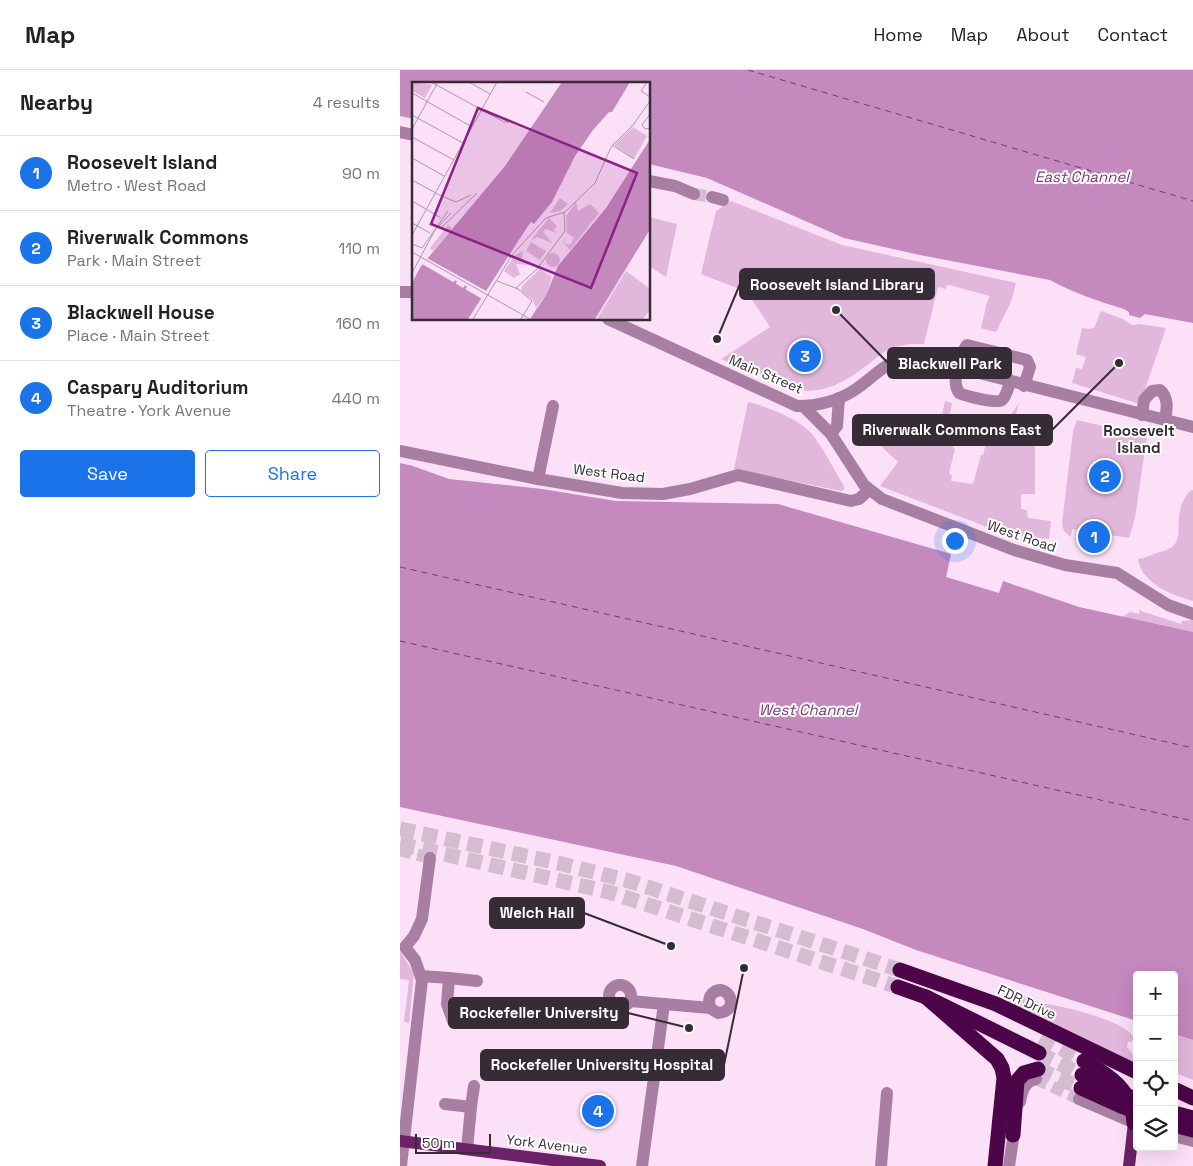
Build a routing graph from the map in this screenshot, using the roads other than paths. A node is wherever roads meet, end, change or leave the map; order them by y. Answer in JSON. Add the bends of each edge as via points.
{"nodes":[{"id":1,"x":650,"y":180,"type":"edge"},
{"id":2,"x":694,"y":194,"type":"tunnel mouth"},
{"id":3,"x":610,"y":320,"type":"edge"},
{"id":4,"x":958,"y":368,"type":"junction"},
{"id":5,"x":1010,"y":382,"type":"junction"},
{"id":6,"x":1024,"y":386,"type":"junction"},
{"id":7,"x":839,"y":398,"type":"junction"},
{"id":8,"x":553,"y":406,"type":"dead end"},
{"id":9,"x":804,"y":406,"type":"junction"},
{"id":10,"x":1142,"y":415,"type":"junction"},
{"id":11,"x":1165,"y":420,"type":"junction"},
{"id":12,"x":1193,"y":428,"type":"edge"},
{"id":13,"x":830,"y":434,"type":"junction"},
{"id":14,"x":400,"y":451,"type":"edge"},
{"id":15,"x":538,"y":479,"type":"junction"},
{"id":16,"x":869,"y":490,"type":"junction"},
{"id":17,"x":1193,"y":614,"type":"edge"},
{"id":18,"x":430,"y":858,"type":"dead end"},
{"id":19,"x":900,"y":970,"type":"tunnel mouth"},
{"id":20,"x":422,"y":976,"type":"junction"},
{"id":21,"x":449,"y":978,"type":"junction"},
{"id":22,"x":477,"y":980,"type":"dead end"},
{"id":23,"x":898,"y":986,"type":"tunnel mouth"},
{"id":24,"x":962,"y":992,"type":"junction"},
{"id":25,"x":926,"y":997,"type":"junction"},
{"id":26,"x":630,"y":1001,"type":"dead end"},
{"id":27,"x":664,"y":1004,"type":"junction"},
{"id":28,"x":710,"y":1008,"type":"dead end"},
{"id":29,"x":453,"y":1021,"type":"dead end"},
{"id":30,"x":1041,"y":1037,"type":"tunnel mouth"},
{"id":31,"x":1039,"y":1053,"type":"tunnel mouth"},
{"id":32,"x":1133,"y":1070,"type":"edge"},
{"id":33,"x":1037,"y":1074,"type":"dead end"},
{"id":34,"x":1082,"y":1081,"type":"junction"},
{"id":35,"x":474,"y":1086,"type":"dead end"},
{"id":36,"x":1178,"y":1091,"type":"edge"},
{"id":37,"x":887,"y":1093,"type":"dead end"},
{"id":38,"x":1193,"y":1098,"type":"edge"},
{"id":39,"x":1133,"y":1099,"type":"edge"},
{"id":40,"x":445,"y":1104,"type":"dead end"},
{"id":41,"x":471,"y":1107,"type":"junction"},
{"id":42,"x":1133,"y":1112,"type":"edge"},
{"id":43,"x":1178,"y":1114,"type":"edge"},
{"id":44,"x":1133,"y":1117,"type":"edge"},
{"id":45,"x":1133,"y":1118,"type":"edge"},
{"id":46,"x":1193,"y":1118,"type":"edge"},
{"id":47,"x":1178,"y":1125,"type":"edge"},
{"id":48,"x":1193,"y":1130,"type":"edge"},
{"id":49,"x":1013,"y":1135,"type":"joint"},
{"id":50,"x":1178,"y":1137,"type":"edge"},
{"id":51,"x":1133,"y":1140,"type":"edge"},
{"id":52,"x":402,"y":1141,"type":"edge"},
{"id":53,"x":1193,"y":1141,"type":"edge"},
{"id":54,"x":467,"y":1149,"type":"junction"},
{"id":55,"x":522,"y":1161,"type":"edge"},
{"id":56,"x":401,"y":1166,"type":"edge"},
{"id":57,"x":600,"y":1166,"type":"edge"},
{"id":58,"x":642,"y":1166,"type":"edge"},
{"id":59,"x":881,"y":1166,"type":"edge"},
{"id":60,"x":995,"y":1166,"type":"edge"},
{"id":61,"x":1009,"y":1166,"type":"edge"},
{"id":62,"x":1129,"y":1166,"type":"edge"}],
"edges":[{"from":1,"to":2,"type":"street"},
{"from":3,"to":9,"type":"street","name":"Main Street","via":[[767,393]]},
{"from":4,"to":5,"type":"street","name":"Main Street"},
{"from":4,"to":5,"type":"street","via":[[956,385],[963,395],[998,402],[1006,394]]},
{"from":4,"to":6,"type":"street","via":[[967,345],[1021,358],[1030,367]]},
{"from":4,"to":7,"type":"street","name":"Main Street","via":[[908,357],[887,365],[858,388]]},
{"from":5,"to":6,"type":"street","name":"Main Street"},
{"from":6,"to":10,"type":"street","name":"Main Street"},
{"from":7,"to":9,"type":"street","name":"Main Street"},
{"from":7,"to":13,"type":"street","via":[[837,426]]},
{"from":8,"to":15,"type":"street"},
{"from":9,"to":13,"type":"street","name":"Main Street"},
{"from":10,"to":11,"type":"street","name":"Main Street"},
{"from":10,"to":11,"type":"street","via":[[1146,396],[1160,390],[1167,406]]},
{"from":11,"to":12,"type":"street","name":"Main Street"},
{"from":13,"to":16,"type":"street","name":"West Road"},
{"from":14,"to":15,"type":"street","name":"West Road"},
{"from":15,"to":16,"type":"street","name":"West Road","via":[[622,493],[663,494],[738,475],[851,501]]},
{"from":16,"to":17,"type":"street","name":"West Road","via":[[888,502],[1014,550],[1065,565],[1117,573],[1168,605]]},
{"from":18,"to":20,"type":"street","via":[[422,919],[405,947]]},
{"from":19,"to":24,"type":"highway","name":"FDR Drive"},
{"from":20,"to":21,"type":"street"},
{"from":20,"to":52,"type":"street"},
{"from":21,"to":22,"type":"street"},
{"from":21,"to":29,"type":"street","via":[[447,1004]]},
{"from":23,"to":25,"type":"highway"},
{"from":24,"to":30,"type":"highway","via":[[992,1012]]},
{"from":24,"to":32,"type":"highway","name":"FDR Drive","via":[[996,1004]]},
{"from":25,"to":31,"type":"highway"},
{"from":25,"to":60,"type":"highway","via":[[1002,1068],[1004,1078]]},
{"from":26,"to":27,"type":"street"},
{"from":27,"to":28,"type":"street"},
{"from":27,"to":58,"type":"street"},
{"from":33,"to":49,"type":"highway","via":[[1024,1073],[1017,1081]]},
{"from":34,"to":39,"type":"highway","bridge":true},
{"from":34,"to":42,"type":"highway","via":[[1108,1074],[1119,1086]]},
{"from":34,"to":44,"type":"highway","bridge":true},
{"from":34,"to":45,"type":"street"},
{"from":35,"to":41,"type":"street"},
{"from":36,"to":38,"type":"highway"},
{"from":37,"to":59,"type":"street"},
{"from":40,"to":41,"type":"street"},
{"from":41,"to":54,"type":"street"},
{"from":43,"to":46,"type":"highway"},
{"from":47,"to":48,"type":"highway"},
{"from":49,"to":61,"type":"street"},
{"from":50,"to":53,"type":"street"},
{"from":51,"to":62,"type":"main road"},
{"from":52,"to":54,"type":"main road","name":"York Avenue"},
{"from":52,"to":56,"type":"street"},
{"from":54,"to":55,"type":"main road","name":"York Avenue"},
{"from":55,"to":57,"type":"main road","name":"York Avenue"}]}
